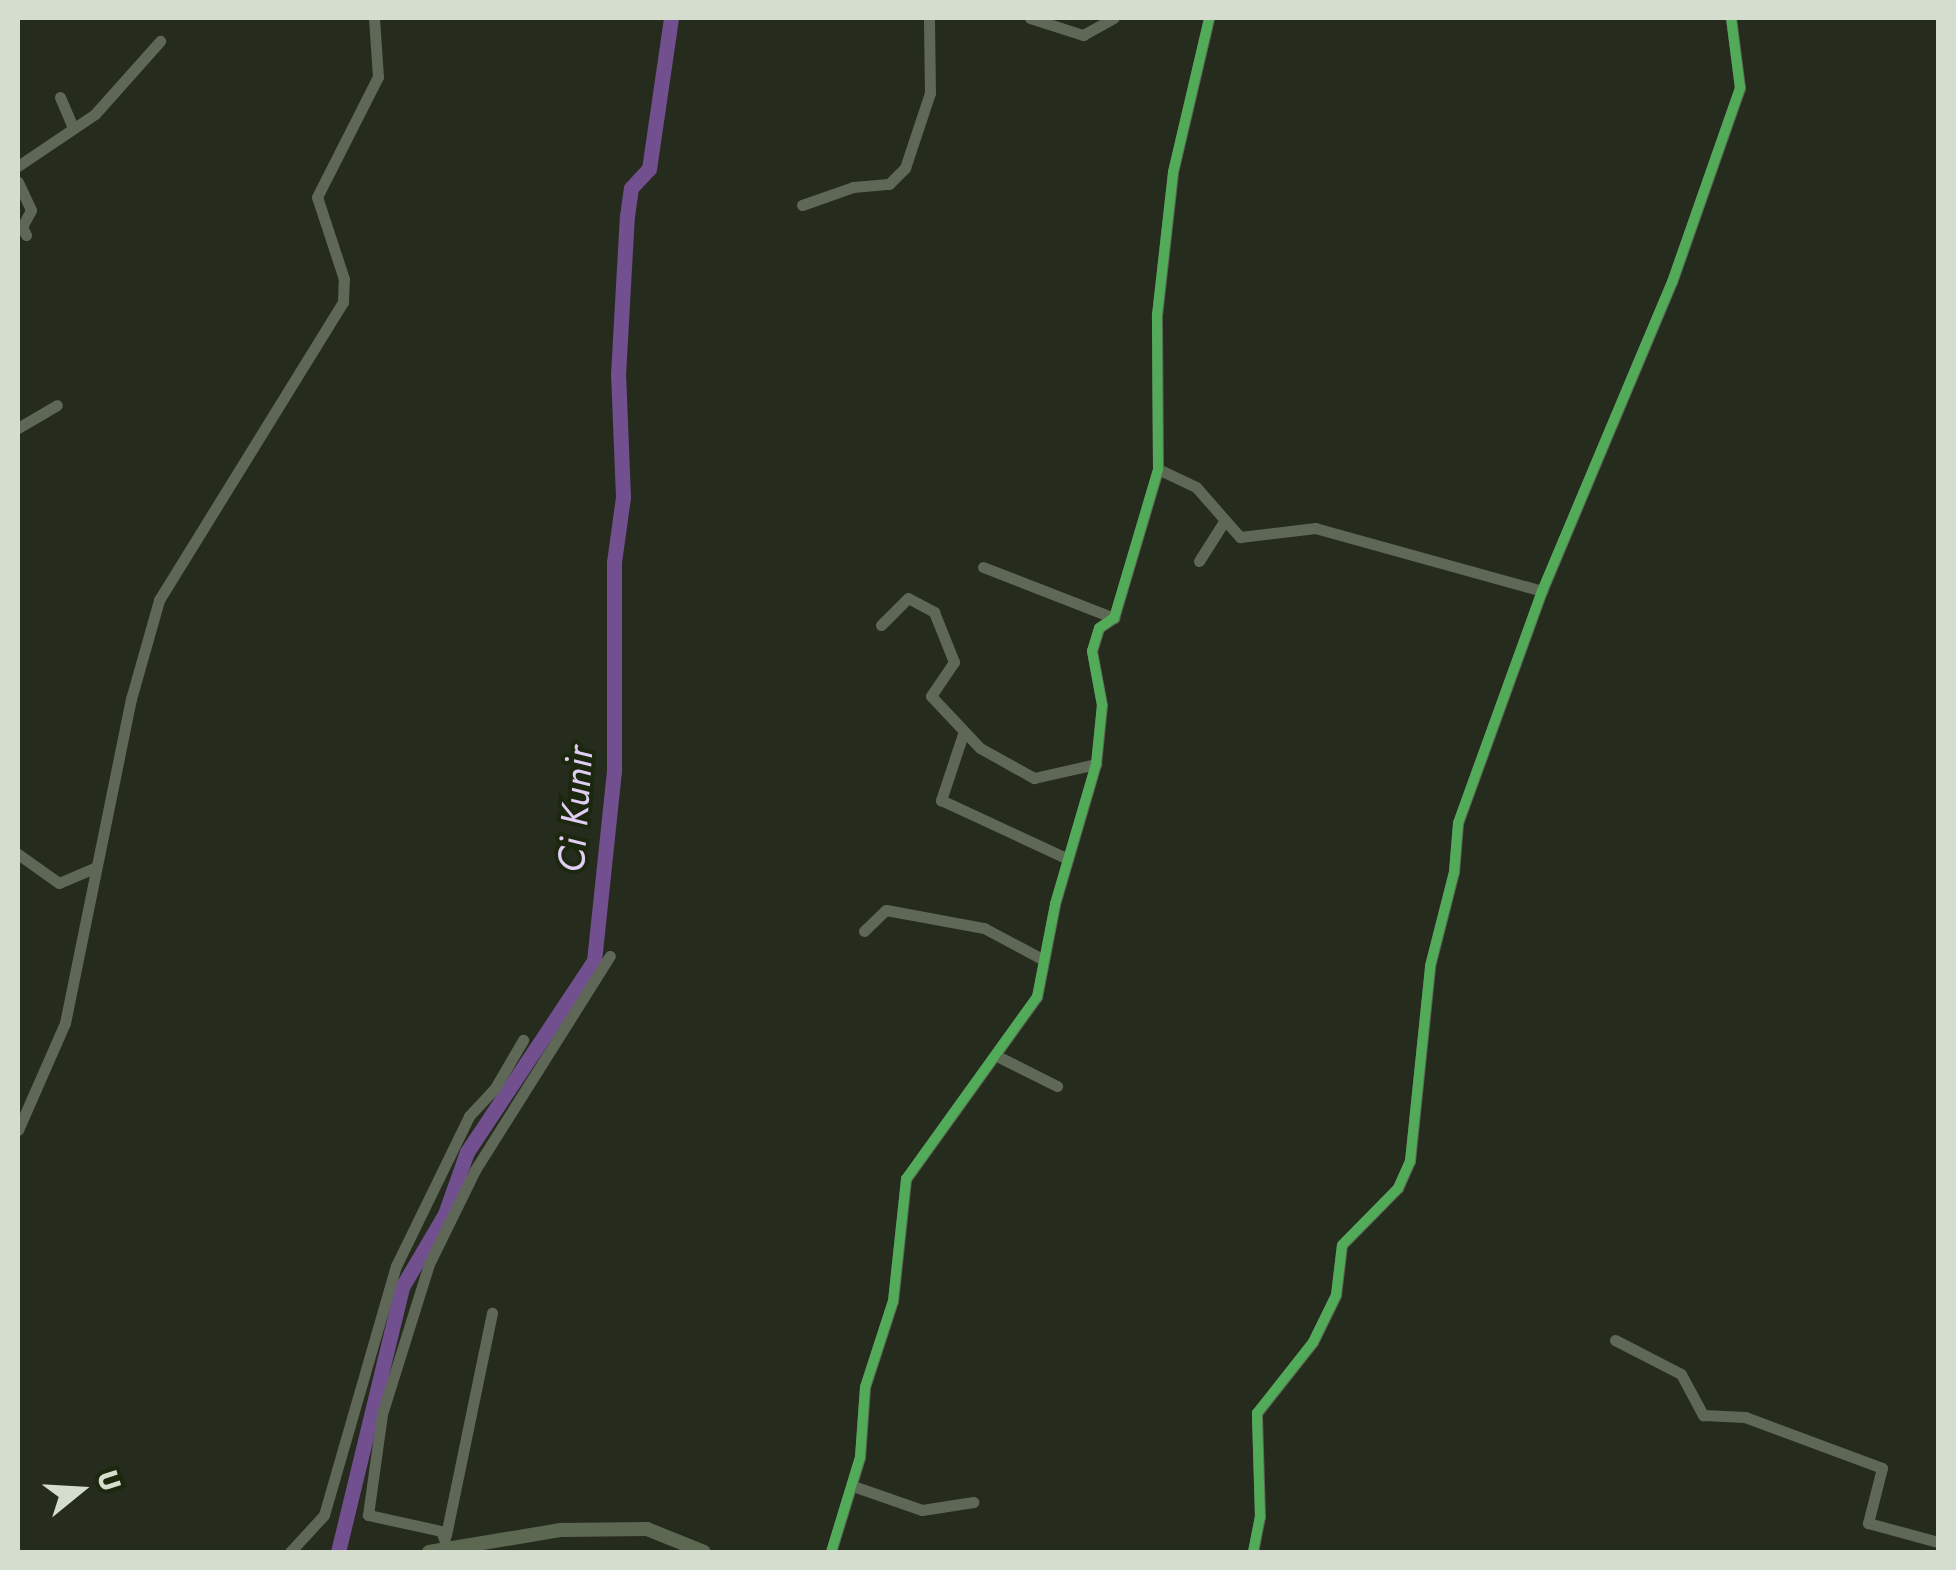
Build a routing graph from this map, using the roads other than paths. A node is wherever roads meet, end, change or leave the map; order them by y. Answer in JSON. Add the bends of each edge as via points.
{"nodes":[{"id":1,"x":374,"y":18,"type":"edge"},
{"id":2,"x":929,"y":18,"type":"edge"},
{"id":3,"x":1030,"y":18,"type":"edge"},
{"id":4,"x":1114,"y":18,"type":"edge"},
{"id":5,"x":1209,"y":18,"type":"edge"},
{"id":6,"x":1730,"y":18,"type":"edge"},
{"id":7,"x":160,"y":41,"type":"dead end"},
{"id":8,"x":60,"y":97,"type":"dead end"},
{"id":9,"x":73,"y":128,"type":"junction"},
{"id":10,"x":18,"y":166,"type":"edge"},
{"id":11,"x":18,"y":182,"type":"edge"},
{"id":12,"x":802,"y":205,"type":"dead end"},
{"id":13,"x":26,"y":236,"type":"dead end"},
{"id":14,"x":57,"y":405,"type":"dead end"},
{"id":15,"x":18,"y":428,"type":"edge"},
{"id":16,"x":1158,"y":469,"type":"junction"},
{"id":17,"x":1223,"y":523,"type":"junction"},
{"id":18,"x":1199,"y":561,"type":"dead end"},
{"id":19,"x":983,"y":567,"type":"dead end"},
{"id":20,"x":1542,"y":591,"type":"junction"},
{"id":21,"x":1114,"y":618,"type":"junction"},
{"id":22,"x":880,"y":625,"type":"dead end"},
{"id":23,"x":963,"y":734,"type":"junction"},
{"id":24,"x":1096,"y":764,"type":"junction"},
{"id":25,"x":18,"y":854,"type":"edge"},
{"id":26,"x":1068,"y":859,"type":"junction"},
{"id":27,"x":94,"y":868,"type":"junction"},
{"id":28,"x":864,"y":932,"type":"dead end"},
{"id":29,"x":610,"y":956,"type":"dead end"},
{"id":30,"x":1042,"y":958,"type":"junction"},
{"id":31,"x":522,"y":1040,"type":"dead end"},
{"id":32,"x":999,"y":1057,"type":"junction"},
{"id":33,"x":1057,"y":1086,"type":"dead end"},
{"id":34,"x":18,"y":1130,"type":"edge"},
{"id":35,"x":492,"y":1313,"type":"dead end"},
{"id":36,"x":1615,"y":1340,"type":"dead end"},
{"id":37,"x":854,"y":1486,"type":"junction"},
{"id":38,"x":973,"y":1502,"type":"dead end"},
{"id":39,"x":447,"y":1542,"type":"junction"},
{"id":40,"x":1938,"y":1542,"type":"edge"},
{"id":41,"x":290,"y":1552,"type":"edge"},
{"id":42,"x":430,"y":1552,"type":"edge"},
{"id":43,"x":704,"y":1552,"type":"edge"},
{"id":44,"x":831,"y":1552,"type":"edge"},
{"id":45,"x":1253,"y":1552,"type":"edge"}],
"edges":[{"from":1,"to":27,"type":"street","via":[[378,77],[318,197],[344,279],[343,302],[159,600]]},
{"from":2,"to":12,"type":"street","via":[[930,93],[905,168],[889,184]]},
{"from":3,"to":4,"type":"street","via":[[1082,35]]},
{"from":5,"to":16,"type":"street","via":[[1173,172],[1157,316]]},
{"from":6,"to":20,"type":"street","via":[[1740,88],[1672,282]]},
{"from":7,"to":9,"type":"street","via":[[124,88]]},
{"from":8,"to":9,"type":"street"},
{"from":9,"to":10,"type":"street"},
{"from":11,"to":13,"type":"street","via":[[31,210],[22,230]]},
{"from":14,"to":15,"type":"street"},
{"from":16,"to":17,"type":"street","via":[[1196,487]]},
{"from":16,"to":21,"type":"street"},
{"from":17,"to":18,"type":"street"},
{"from":17,"to":20,"type":"street","via":[[1240,536],[1315,528]]},
{"from":19,"to":21,"type":"street"},
{"from":20,"to":45,"type":"street","via":[[1458,823],[1454,872],[1430,966],[1410,1161],[1398,1188],[1342,1245],[1336,1296],[1314,1342],[1257,1413],[1260,1517]]},
{"from":21,"to":24,"type":"street","via":[[1099,628],[1092,651],[1102,705]]},
{"from":22,"to":23,"type":"street","via":[[908,598],[934,612],[954,662],[931,696]]},
{"from":23,"to":24,"type":"street","via":[[1034,778]]},
{"from":23,"to":26,"type":"street","via":[[940,800]]},
{"from":24,"to":26,"type":"street"},
{"from":25,"to":27,"type":"street","via":[[60,883]]},
{"from":26,"to":30,"type":"street"},
{"from":27,"to":34,"type":"street","via":[[65,1023]]},
{"from":28,"to":30,"type":"street","via":[[886,910],[984,928]]},
{"from":29,"to":39,"type":"street","via":[[474,1170],[429,1264],[382,1414],[368,1514]]},
{"from":30,"to":32,"type":"street","via":[[1037,997]]},
{"from":31,"to":41,"type":"street","via":[[495,1088],[469,1116],[396,1266],[324,1516]]},
{"from":32,"to":33,"type":"street"},
{"from":32,"to":37,"type":"street","via":[[906,1179],[894,1301],[865,1387]]},
{"from":35,"to":39,"type":"street"},
{"from":36,"to":40,"type":"street","via":[[1681,1374],[1702,1415],[1745,1417],[1882,1468],[1868,1523]]},
{"from":37,"to":38,"type":"street","via":[[922,1510]]},
{"from":37,"to":44,"type":"street"},
{"from":39,"to":42,"type":"main road"},
{"from":39,"to":43,"type":"main road","via":[[647,1529]]}]}
